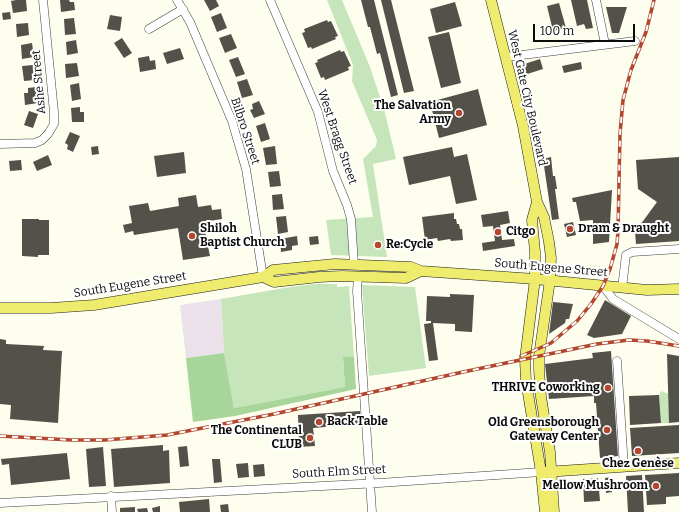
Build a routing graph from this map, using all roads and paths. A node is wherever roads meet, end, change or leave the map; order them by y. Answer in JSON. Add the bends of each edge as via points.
{"nodes":[{"id":1,"x":43,"y":0,"type":"edge"},
{"id":2,"x":177,"y":0,"type":"edge"},
{"id":3,"x":270,"y":0,"type":"edge"},
{"id":4,"x":490,"y":0,"type":"edge"},
{"id":5,"x":596,"y":0,"type":"edge"},
{"id":6,"x":183,"y":9,"type":"junction"},
{"id":7,"x":149,"y":29,"type":"dead end"},
{"id":8,"x":635,"y":41,"type":"dead end"},
{"id":9,"x":605,"y":44,"type":"junction"},
{"id":10,"x":506,"y":57,"type":"junction"},
{"id":11,"x":0,"y":144,"type":"edge"},
{"id":12,"x":537,"y":202,"type":"junction"},
{"id":13,"x":679,"y":249,"type":"edge"},
{"id":14,"x":354,"y":264,"type":"junction"},
{"id":15,"x":421,"y":271,"type":"junction"},
{"id":16,"x":358,"y":276,"type":"junction"},
{"id":17,"x":263,"y":277,"type":"junction"},
{"id":18,"x":535,"y":279,"type":"junction"},
{"id":19,"x":550,"y":280,"type":"junction"},
{"id":20,"x":603,"y":286,"type":"junction"},
{"id":21,"x":622,"y":288,"type":"junction"},
{"id":22,"x":679,"y":289,"type":"edge"},
{"id":23,"x":0,"y":308,"type":"edge"},
{"id":24,"x":679,"y":339,"type":"edge"},
{"id":25,"x":617,"y":361,"type":"dead end"},
{"id":26,"x":679,"y":463,"type":"edge"},
{"id":27,"x":624,"y":467,"type":"junction"},
{"id":28,"x":547,"y":472,"type":"junction"},
{"id":29,"x":370,"y":483,"type":"junction"},
{"id":30,"x":111,"y":496,"type":"junction"},
{"id":31,"x":0,"y":503,"type":"edge"},
{"id":32,"x":112,"y":512,"type":"edge"},
{"id":33,"x":372,"y":512,"type":"edge"},
{"id":34,"x":545,"y":512,"type":"edge"},
{"id":35,"x":554,"y":512,"type":"edge"}],
"edges":[{"from":1,"to":11,"type":"street","name":"Ashe Street","via":[[54,124],[48,134],[35,143]]},
{"from":2,"to":6,"type":"street","name":"Bilbro Street"},
{"from":3,"to":14,"type":"street","name":"West Bragg Street","via":[[318,112],[333,171],[348,205]]},
{"from":4,"to":10,"type":"main road","name":"West Gate City Boulevard"},
{"from":5,"to":9,"type":"street"},
{"from":6,"to":7,"type":"street"},
{"from":6,"to":17,"type":"street","name":"Bilbro Street","via":[[232,121],[246,169]]},
{"from":8,"to":9,"type":"street"},
{"from":9,"to":10,"type":"street"},
{"from":10,"to":12,"type":"main road","name":"West Gate City Boulevard","via":[[523,126]]},
{"from":12,"to":18,"type":"main road","name":"West Gate City Boulevard","via":[[532,220]]},
{"from":12,"to":19,"type":"main road","name":"West Gate City Boulevard","via":[[544,217],[549,242]]},
{"from":13,"to":21,"type":"street","via":[[632,252],[626,255]]},
{"from":14,"to":15,"type":"main road","name":"South Eugene Street","via":[[411,267]]},
{"from":14,"to":17,"type":"main road","name":"South Eugene Street","via":[[273,270]]},
{"from":15,"to":16,"type":"main road","name":"South Eugene Street","via":[[406,278]]},
{"from":15,"to":18,"type":"main road","name":"South Eugene Street"},
{"from":16,"to":17,"type":"main road","name":"South Eugene Street","via":[[274,282]]},
{"from":16,"to":29,"type":"street"},
{"from":17,"to":23,"type":"main road","name":"South Eugene Street","via":[[86,306]]},
{"from":18,"to":19,"type":"main road","name":"South Eugene Street"},
{"from":18,"to":28,"type":"main road","name":"West Gate City Boulevard","via":[[525,359],[529,399]]},
{"from":19,"to":20,"type":"main road","name":"South Eugene Street"},
{"from":19,"to":28,"type":"main road","name":"West Gate City Boulevard","via":[[539,356],[541,397],[550,452]]},
{"from":20,"to":21,"type":"main road","name":"South Eugene Street"},
{"from":20,"to":24,"type":"street","via":[[614,298]]},
{"from":21,"to":22,"type":"main road","name":"South Eugene Street"},
{"from":25,"to":27,"type":"street"},
{"from":26,"to":27,"type":"main road","name":"South Elm Street"},
{"from":27,"to":28,"type":"main road","name":"South Elm Street"},
{"from":28,"to":29,"type":"street","name":"South Elm Street"},
{"from":28,"to":34,"type":"main road"},
{"from":28,"to":35,"type":"main road"},
{"from":29,"to":30,"type":"street","name":"South Elm Street"},
{"from":29,"to":33,"type":"street"},
{"from":30,"to":31,"type":"street","name":"South Elm Street"},
{"from":30,"to":32,"type":"street"}]}
